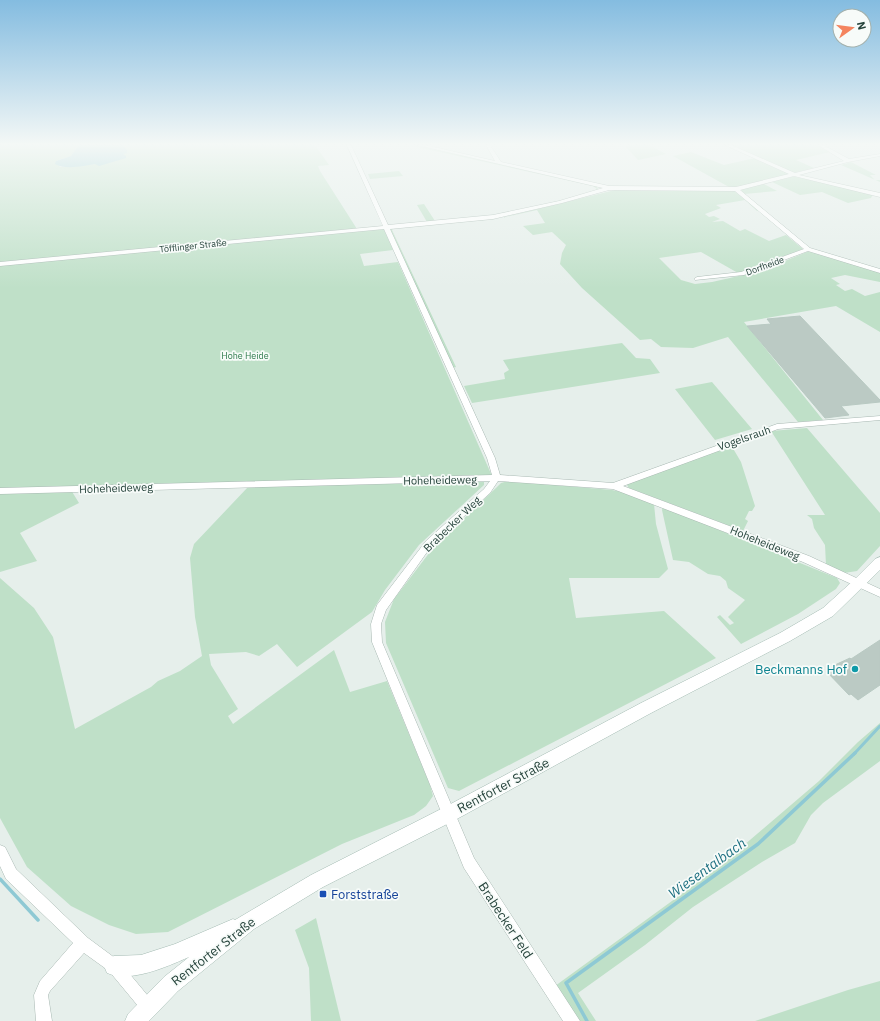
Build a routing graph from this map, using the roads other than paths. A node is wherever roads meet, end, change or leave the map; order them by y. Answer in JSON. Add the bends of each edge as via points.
{"nodes":[{"id":1,"x":370,"y":193,"type":"edge"},
{"id":2,"x":594,"y":193,"type":"edge"},
{"id":3,"x":740,"y":193,"type":"edge"},
{"id":4,"x":870,"y":193,"type":"edge"},
{"id":5,"x":880,"y":195,"type":"edge"},
{"id":6,"x":386,"y":227,"type":"junction"},
{"id":7,"x":808,"y":249,"type":"junction"},
{"id":8,"x":0,"y":264,"type":"edge"},
{"id":9,"x":880,"y":271,"type":"edge"},
{"id":10,"x":696,"y":280,"type":"dead end"},
{"id":11,"x":880,"y":418,"type":"edge"},
{"id":12,"x":496,"y":478,"type":"junction"},
{"id":13,"x":614,"y":486,"type":"junction"},
{"id":14,"x":0,"y":491,"type":"edge"},
{"id":15,"x":880,"y":562,"type":"edge"},
{"id":16,"x":860,"y":583,"type":"junction"},
{"id":17,"x":880,"y":593,"type":"edge"},
{"id":18,"x":449,"y":814,"type":"junction"},
{"id":19,"x":0,"y":852,"type":"edge"},
{"id":20,"x":247,"y":922,"type":"junction"},
{"id":21,"x":83,"y":942,"type":"junction"},
{"id":22,"x":114,"y":966,"type":"junction"},
{"id":23,"x":142,"y":1014,"type":"edge"},
{"id":24,"x":44,"y":1021,"type":"edge"},
{"id":25,"x":572,"y":1021,"type":"edge"}],
"edges":[{"from":1,"to":6,"type":"street"},
{"from":2,"to":6,"type":"street","name":"Töfflinger Straße","via":[[503,216]]},
{"from":3,"to":7,"type":"street"},
{"from":4,"to":5,"type":"street"},
{"from":6,"to":8,"type":"street","name":"Töfflinger Straße"},
{"from":6,"to":12,"type":"street","via":[[491,458]]},
{"from":7,"to":9,"type":"street"},
{"from":7,"to":10,"type":"street","name":"Dorfheide","via":[[742,274]]},
{"from":11,"to":13,"type":"street","name":"Vogelsrauh","via":[[777,427]]},
{"from":12,"to":13,"type":"street","name":"Hoheheideweg"},
{"from":12,"to":14,"type":"street","name":"Hoheheideweg"},
{"from":12,"to":18,"type":"street","name":"Brabecker Weg","via":[[487,491],[429,543],[381,608],[376,624],[377,642]]},
{"from":13,"to":16,"type":"street","name":"Hoheheideweg","via":[[765,543]]},
{"from":15,"to":16,"type":"main road","name":"Rentforter Straße"},
{"from":16,"to":17,"type":"street","name":"Hoheheideweg"},
{"from":16,"to":18,"type":"main road","name":"Rentforter Straße","via":[[828,612],[784,637]]},
{"from":18,"to":20,"type":"main road","name":"Rentforter Straße","via":[[317,880]]},
{"from":18,"to":25,"type":"street","name":"Brabecker Feld","via":[[469,864]]},
{"from":19,"to":21,"type":"street","via":[[11,874]]},
{"from":20,"to":22,"type":"main road","via":[[176,953],[141,965]]},
{"from":20,"to":23,"type":"main road","name":"Rentforter Straße","via":[[171,984]]},
{"from":21,"to":22,"type":"street"},
{"from":21,"to":24,"type":"street","via":[[43,990],[41,1007]]},
{"from":22,"to":23,"type":"street"}]}
